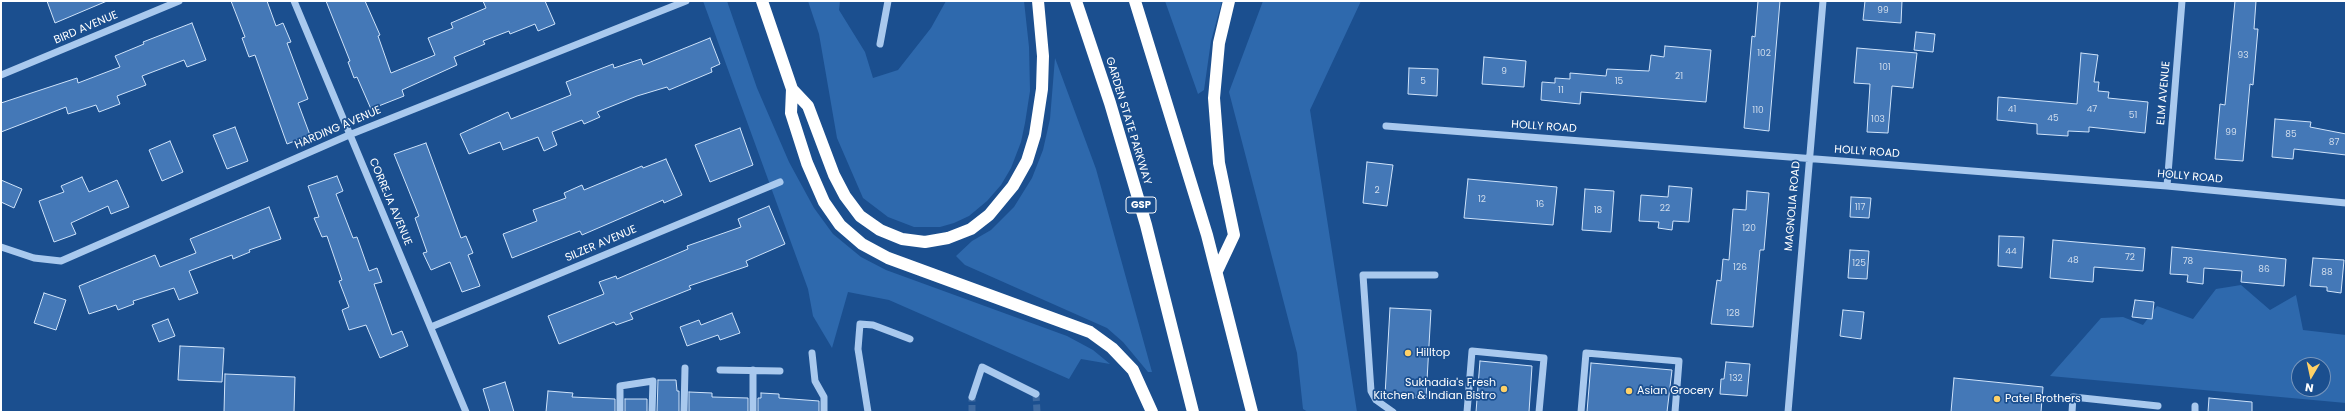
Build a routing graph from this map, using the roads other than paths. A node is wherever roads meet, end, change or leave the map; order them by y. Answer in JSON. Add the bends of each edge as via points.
{"nodes":[{"id":1,"x":179,"y":1,"type":"edge"},
{"id":2,"x":294,"y":1,"type":"edge"},
{"id":3,"x":686,"y":1,"type":"edge"},
{"id":4,"x":762,"y":1,"type":"edge"},
{"id":5,"x":888,"y":1,"type":"edge"},
{"id":6,"x":1038,"y":1,"type":"edge"},
{"id":7,"x":1076,"y":1,"type":"edge"},
{"id":8,"x":1135,"y":1,"type":"edge"},
{"id":9,"x":1229,"y":1,"type":"edge"},
{"id":10,"x":1823,"y":1,"type":"edge"},
{"id":11,"x":2182,"y":1,"type":"edge"},
{"id":12,"x":880,"y":44,"type":"dead end"},
{"id":13,"x":1,"y":75,"type":"edge"},
{"id":14,"x":792,"y":89,"type":"junction"},
{"id":15,"x":1386,"y":126,"type":"dead end"},
{"id":16,"x":349,"y":135,"type":"junction"},
{"id":17,"x":1808,"y":159,"type":"junction"},
{"id":18,"x":780,"y":182,"type":"dead end"},
{"id":19,"x":2167,"y":186,"type":"junction"},
{"id":20,"x":2346,"y":203,"type":"edge"},
{"id":21,"x":1,"y":246,"type":"edge"},
{"id":22,"x":1217,"y":271,"type":"junction"},
{"id":23,"x":1435,"y":275,"type":"dead end"},
{"id":24,"x":431,"y":327,"type":"junction"},
{"id":25,"x":910,"y":340,"type":"dead end"},
{"id":26,"x":812,"y":353,"type":"dead end"},
{"id":27,"x":685,"y":368,"type":"dead end"},
{"id":28,"x":720,"y":370,"type":"dead end"},
{"id":29,"x":753,"y":370,"type":"junction"},
{"id":30,"x":780,"y":371,"type":"dead end"},
{"id":31,"x":1036,"y":394,"type":"dead end"},
{"id":32,"x":972,"y":397,"type":"tunnel mouth"},
{"id":33,"x":2158,"y":406,"type":"dead end"},
{"id":34,"x":466,"y":412,"type":"edge"},
{"id":35,"x":620,"y":412,"type":"edge"},
{"id":36,"x":652,"y":412,"type":"edge"},
{"id":37,"x":684,"y":412,"type":"edge"},
{"id":38,"x":753,"y":412,"type":"edge"},
{"id":39,"x":824,"y":412,"type":"edge"},
{"id":40,"x":868,"y":412,"type":"edge"},
{"id":41,"x":1152,"y":412,"type":"edge"},
{"id":42,"x":1193,"y":412,"type":"edge"},
{"id":43,"x":1252,"y":412,"type":"edge"},
{"id":44,"x":1393,"y":412,"type":"edge"},
{"id":45,"x":1467,"y":412,"type":"edge"},
{"id":46,"x":1539,"y":412,"type":"edge"},
{"id":47,"x":1581,"y":412,"type":"edge"},
{"id":48,"x":1675,"y":412,"type":"edge"},
{"id":49,"x":1788,"y":412,"type":"edge"},
{"id":50,"x":2072,"y":412,"type":"edge"}],
"edges":[{"from":1,"to":13,"type":"street","name":"BIRD AVENUE"},
{"from":2,"to":16,"type":"street","name":"CORREJA AVENUE"},
{"from":3,"to":16,"type":"street","name":"HARDING AVENUE"},
{"from":4,"to":14,"type":"highway"},
{"from":5,"to":12,"type":"street"},
{"from":6,"to":14,"type":"highway","via":[[1043,56],[1042,89],[1035,135],[1027,161],[1014,186],[989,215],[971,229],[948,238],[925,242],[902,239],[880,230],[860,216],[836,180],[808,106]]},
{"from":7,"to":42,"type":"highway","name":"GARDEN STATE PARKWAY","number":"GSP","via":[[1146,225]]},
{"from":8,"to":22,"type":"highway"},
{"from":9,"to":22,"type":"highway","via":[[1219,42],[1214,98],[1219,163],[1234,235]]},
{"from":10,"to":17,"type":"street","name":"MAGNOLIA ROAD"},
{"from":11,"to":19,"type":"street","name":"ELM AVENUE"},
{"from":14,"to":41,"type":"highway","via":[[791,113],[813,178],[832,214],[850,235],[888,258],[1090,332],[1112,348],[1133,370]]},
{"from":15,"to":17,"type":"street","name":"HOLLY ROAD"},
{"from":16,"to":21,"type":"street","name":"HARDING AVENUE","via":[[61,261],[34,258]]},
{"from":16,"to":24,"type":"street","name":"CORREJA AVENUE"},
{"from":17,"to":19,"type":"street","name":"HOLLY ROAD"},
{"from":17,"to":49,"type":"street","name":"MAGNOLIA ROAD"},
{"from":18,"to":24,"type":"street","name":"SILZER AVENUE"},
{"from":19,"to":20,"type":"street","name":"HOLLY ROAD"},
{"from":22,"to":43,"type":"highway"},
{"from":23,"to":44,"type":"street","via":[[1363,275],[1371,391],[1376,400]]},
{"from":24,"to":34,"type":"street","name":"CORREJA AVENUE"},
{"from":25,"to":40,"type":"street","via":[[873,325],[860,324],[858,349]]},
{"from":26,"to":39,"type":"street","via":[[815,381],[824,397]]},
{"from":27,"to":37,"type":"street"},
{"from":28,"to":29,"type":"street"},
{"from":29,"to":30,"type":"street"},
{"from":29,"to":38,"type":"street"},
{"from":31,"to":32,"type":"street","via":[[982,367]]},
{"from":33,"to":50,"type":"street","via":[[2074,397]]},
{"from":35,"to":36,"type":"street","via":[[620,386],[653,381]]},
{"from":45,"to":46,"type":"street","via":[[1472,351],[1544,358]]},
{"from":47,"to":48,"type":"street","via":[[1586,353],[1679,361]]}]}
